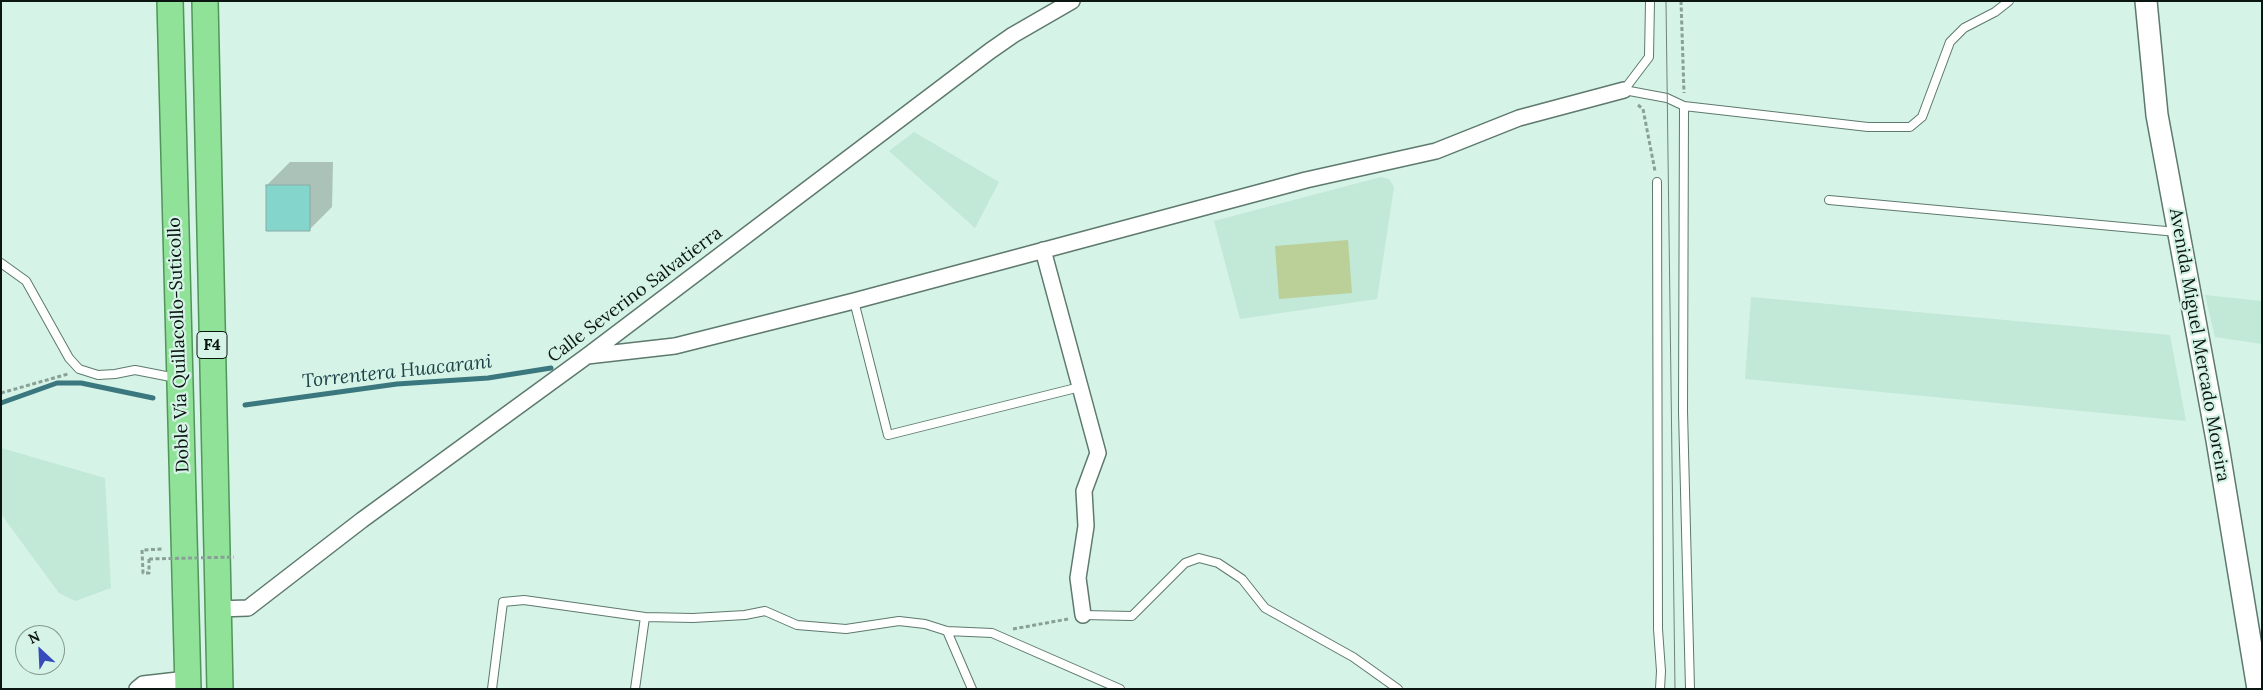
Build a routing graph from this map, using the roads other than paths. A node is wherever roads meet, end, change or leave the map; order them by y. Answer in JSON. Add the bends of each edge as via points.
{"nodes":[{"id":1,"x":170,"y":1,"type":"edge"},
{"id":2,"x":205,"y":1,"type":"edge"},
{"id":3,"x":1072,"y":1,"type":"edge"},
{"id":4,"x":1650,"y":1,"type":"edge"},
{"id":5,"x":2009,"y":1,"type":"edge"},
{"id":6,"x":2146,"y":1,"type":"edge"},
{"id":7,"x":1624,"y":90,"type":"junction"},
{"id":8,"x":1684,"y":106,"type":"junction"},
{"id":9,"x":1657,"y":182,"type":"road end"},
{"id":10,"x":1830,"y":200,"type":"dead end"},
{"id":11,"x":2179,"y":232,"type":"junction"},
{"id":12,"x":1042,"y":250,"type":"junction"},
{"id":13,"x":1,"y":263,"type":"edge"},
{"id":14,"x":854,"y":301,"type":"junction"},
{"id":15,"x":586,"y":356,"type":"junction"},
{"id":16,"x":179,"y":378,"type":"junction"},
{"id":17,"x":1080,"y":388,"type":"junction"},
{"id":18,"x":218,"y":609,"type":"junction"},
{"id":19,"x":1083,"y":615,"type":"joint"},
{"id":20,"x":645,"y":616,"type":"junction"},
{"id":21,"x":947,"y":631,"type":"junction"},
{"id":22,"x":188,"y":684,"type":"edge"},
{"id":23,"x":137,"y":689,"type":"edge"},
{"id":24,"x":220,"y":689,"type":"edge"},
{"id":25,"x":492,"y":689,"type":"edge"},
{"id":26,"x":635,"y":689,"type":"edge"},
{"id":27,"x":972,"y":689,"type":"edge"},
{"id":28,"x":1120,"y":689,"type":"edge"},
{"id":29,"x":1398,"y":689,"type":"edge"},
{"id":30,"x":1660,"y":689,"type":"edge"},
{"id":31,"x":1690,"y":689,"type":"edge"},
{"id":32,"x":2258,"y":689,"type":"edge"}],
"edges":[{"from":1,"to":16,"type":"highway","name":"Doble Vía Quillacollo-Suticollo","number":"F4"},
{"from":2,"to":18,"type":"highway","name":"Doble Vía Quillacollo-Suticollo","number":"F4"},
{"from":3,"to":15,"type":"street","name":"Calle Severino Salvatierra","via":[[990,51]]},
{"from":4,"to":7,"type":"lane","via":[[1649,57]]},
{"from":5,"to":8,"type":"lane","via":[[1964,28],[1950,42],[1922,117],[1910,127],[1868,127]]},
{"from":6,"to":11,"type":"main road","name":"Avenida Miguel Mercado Moreira","via":[[2157,115]]},
{"from":7,"to":8,"type":"lane","via":[[1667,98]]},
{"from":7,"to":12,"type":"street","via":[[1519,118],[1436,151],[1306,180]]},
{"from":8,"to":31,"type":"lane","via":[[1683,411]]},
{"from":9,"to":30,"type":"lane"},
{"from":10,"to":11,"type":"lane"},
{"from":11,"to":32,"type":"main road","name":"Avenida Miguel Mercado Moreira"},
{"from":12,"to":14,"type":"street"},
{"from":12,"to":17,"type":"street"},
{"from":13,"to":16,"type":"lane","via":[[26,281],[69,358],[80,369],[98,374],[135,370]]},
{"from":14,"to":15,"type":"street","via":[[675,346]]},
{"from":14,"to":17,"type":"lane","via":[[888,435]]},
{"from":15,"to":18,"type":"street","name":"Calle Severino Salvatierra","via":[[248,608]]},
{"from":16,"to":22,"type":"highway","name":"Doble Vía Quillacollo-Suticollo","number":"F4"},
{"from":17,"to":19,"type":"street","via":[[1098,453],[1084,491],[1086,526],[1078,578]]},
{"from":18,"to":24,"type":"highway","name":"Doble Vía Quillacollo-Suticollo","number":"F4"},
{"from":19,"to":29,"type":"lane","via":[[1132,616],[1185,563],[1199,558],[1218,563],[1242,579],[1265,608],[1353,657]]},
{"from":20,"to":21,"type":"lane","via":[[693,618],[765,611],[797,625],[846,629],[899,621]]},
{"from":20,"to":25,"type":"lane","via":[[524,600],[503,602]]},
{"from":20,"to":26,"type":"lane"},
{"from":21,"to":27,"type":"lane"},
{"from":21,"to":28,"type":"lane","via":[[992,633]]},
{"from":22,"to":23,"type":"street","via":[[143,684]]}]}
